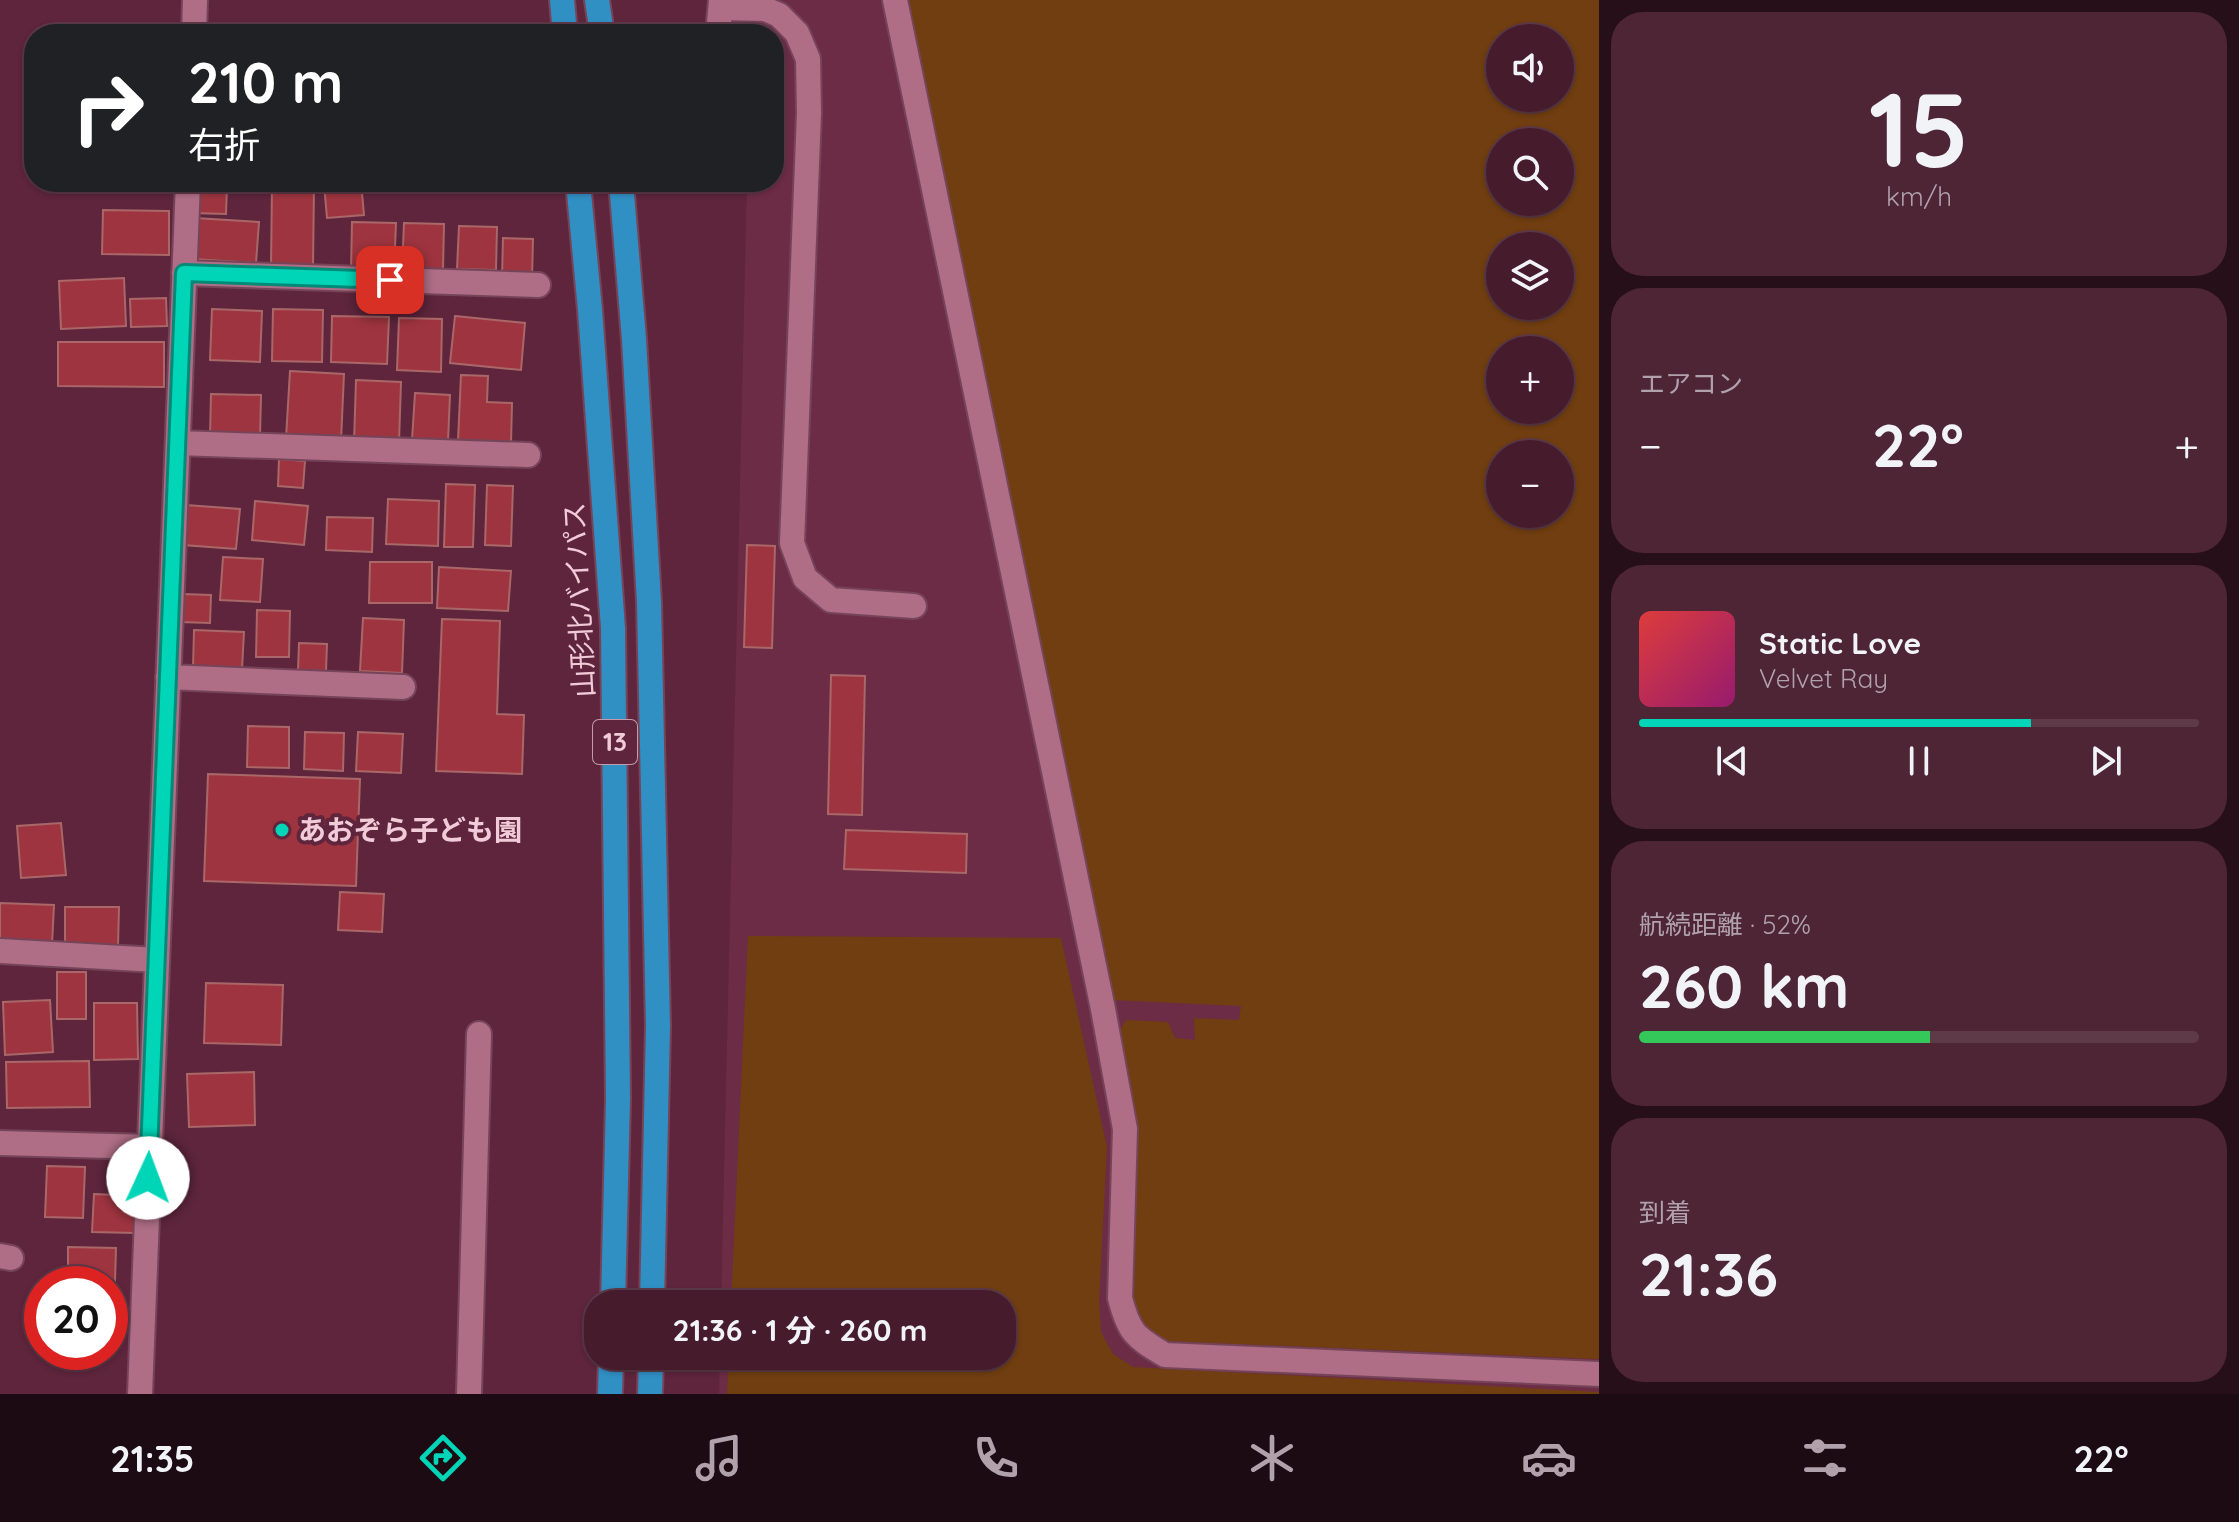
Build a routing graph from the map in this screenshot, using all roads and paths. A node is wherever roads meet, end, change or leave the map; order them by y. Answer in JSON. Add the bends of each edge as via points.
{"nodes":[{"id":1,"x":195,"y":0,"type":"edge"},
{"id":2,"x":562,"y":0,"type":"edge"},
{"id":3,"x":597,"y":0,"type":"edge"},
{"id":4,"x":895,"y":0,"type":"edge"},
{"id":5,"x":721,"y":4,"type":"edge"},
{"id":6,"x":194,"y":24,"type":"edge"},
{"id":7,"x":564,"y":24,"type":"edge"},
{"id":8,"x":601,"y":24,"type":"edge"},
{"id":9,"x":719,"y":24,"type":"edge"},
{"id":10,"x":188,"y":192,"type":"edge"},
{"id":11,"x":579,"y":192,"type":"edge"},
{"id":12,"x":622,"y":192,"type":"edge"},
{"id":13,"x":184,"y":273,"type":"junction"},
{"id":14,"x":538,"y":285,"type":"dead end"},
{"id":15,"x":178,"y":443,"type":"junction"},
{"id":16,"x":528,"y":455,"type":"dead end"},
{"id":17,"x":914,"y":606,"type":"dead end"},
{"id":18,"x":168,"y":677,"type":"junction"},
{"id":19,"x":403,"y":687,"type":"dead end"},
{"id":20,"x":0,"y":951,"type":"edge"},
{"id":21,"x":157,"y":960,"type":"junction"},
{"id":22,"x":479,"y":1034,"type":"dead end"},
{"id":23,"x":0,"y":1143,"type":"edge"},
{"id":24,"x":149,"y":1147,"type":"junction"},
{"id":25,"x":613,"y":1290,"type":"edge"},
{"id":26,"x":652,"y":1290,"type":"edge"},
{"id":27,"x":611,"y":1370,"type":"edge"},
{"id":28,"x":651,"y":1370,"type":"edge"},
{"id":29,"x":1599,"y":1374,"type":"edge"},
{"id":30,"x":140,"y":1394,"type":"edge"},
{"id":31,"x":469,"y":1394,"type":"edge"},
{"id":32,"x":610,"y":1394,"type":"edge"},
{"id":33,"x":650,"y":1394,"type":"edge"}],
"edges":[{"from":1,"to":6,"type":"lane"},
{"from":2,"to":7,"type":"highway"},
{"from":3,"to":8,"type":"highway"},
{"from":4,"to":29,"type":"lane","via":[[1125,1129],[1120,1298],[1125,1319],[1137,1339],[1165,1355]]},
{"from":5,"to":9,"type":"lane"},
{"from":5,"to":17,"type":"lane","via":[[779,15],[797,33],[808,59],[792,543],[805,578],[831,600]]},
{"from":10,"to":13,"type":"lane"},
{"from":11,"to":25,"type":"highway","name":"山形北バイパス","number":"13","via":[[613,628],[618,1099]]},
{"from":12,"to":26,"type":"highway","number":"13","via":[[649,602],[658,1026]]},
{"from":13,"to":14,"type":"lane"},
{"from":13,"to":15,"type":"lane"},
{"from":15,"to":16,"type":"lane"},
{"from":15,"to":18,"type":"lane"},
{"from":18,"to":19,"type":"lane"},
{"from":18,"to":21,"type":"lane"},
{"from":20,"to":21,"type":"lane"},
{"from":21,"to":24,"type":"lane"},
{"from":22,"to":31,"type":"lane"},
{"from":23,"to":24,"type":"lane"},
{"from":24,"to":30,"type":"lane"},
{"from":27,"to":32,"type":"highway"},
{"from":28,"to":33,"type":"highway"}]}
